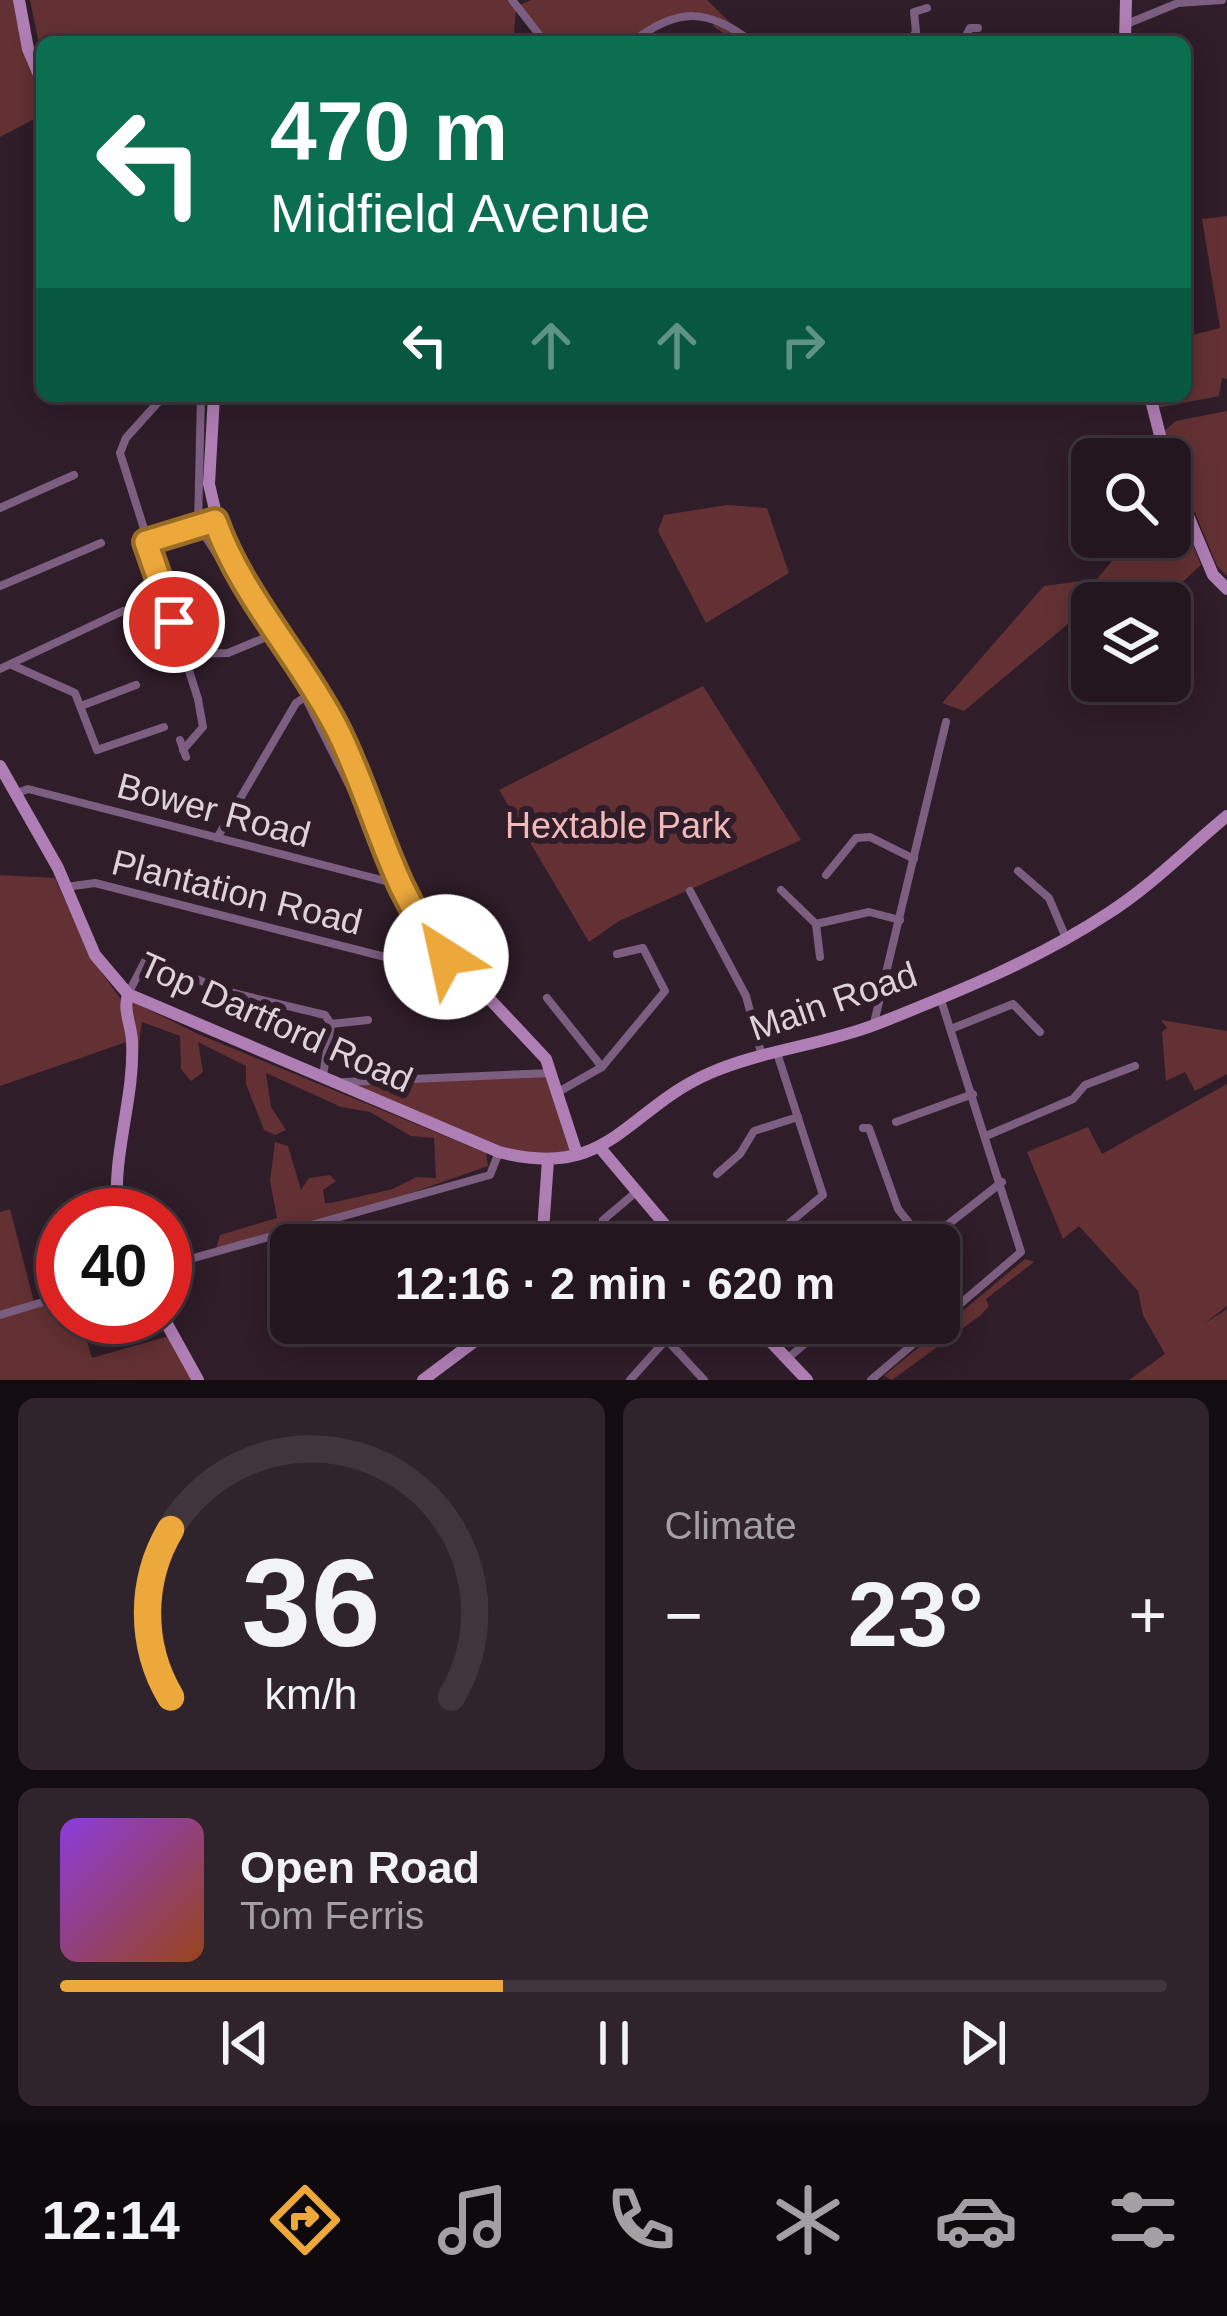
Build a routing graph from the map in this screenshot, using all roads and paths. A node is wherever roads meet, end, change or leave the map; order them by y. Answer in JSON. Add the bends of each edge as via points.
{"nodes":[{"id":1,"x":19,"y":0,"type":"edge"},
{"id":2,"x":512,"y":0,"type":"edge"},
{"id":3,"x":1126,"y":0,"type":"edge"},
{"id":4,"x":1222,"y":0,"type":"edge"},
{"id":5,"x":927,"y":8,"type":"dead end"},
{"id":6,"x":1129,"y":22,"type":"junction"},
{"id":7,"x":978,"y":28,"type":"dead end"},
{"id":8,"x":540,"y":36,"type":"edge"},
{"id":9,"x":643,"y":36,"type":"edge"},
{"id":10,"x":744,"y":36,"type":"edge"},
{"id":11,"x":913,"y":36,"type":"edge"},
{"id":12,"x":965,"y":36,"type":"edge"},
{"id":13,"x":1126,"y":36,"type":"edge"},
{"id":14,"x":36,"y":68,"type":"edge"},
{"id":15,"x":158,"y":402,"type":"edge"},
{"id":16,"x":206,"y":402,"type":"edge"},
{"id":17,"x":206,"y":402,"type":"edge"},
{"id":18,"x":1152,"y":402,"type":"edge"},
{"id":19,"x":1161,"y":438,"type":"edge"},
{"id":20,"x":74,"y":475,"type":"dead end"},
{"id":21,"x":0,"y":508,"type":"edge"},
{"id":22,"x":215,"y":521,"type":"junction"},
{"id":23,"x":1191,"y":522,"type":"edge"},
{"id":24,"x":198,"y":525,"type":"junction"},
{"id":25,"x":146,"y":542,"type":"junction"},
{"id":26,"x":101,"y":543,"type":"dead end"},
{"id":27,"x":0,"y":586,"type":"edge"},
{"id":28,"x":1227,"y":589,"type":"edge"},
{"id":29,"x":123,"y":611,"type":"dead end"},
{"id":30,"x":269,"y":635,"type":"junction"},
{"id":31,"x":188,"y":654,"type":"junction"},
{"id":32,"x":286,"y":662,"type":"dead end"},
{"id":33,"x":12,"y":665,"type":"junction"},
{"id":34,"x":0,"y":668,"type":"edge"},
{"id":35,"x":136,"y":685,"type":"dead end"},
{"id":36,"x":310,"y":693,"type":"junction"},
{"id":37,"x":81,"y":706,"type":"junction"},
{"id":38,"x":946,"y":722,"type":"dead end"},
{"id":39,"x":164,"y":727,"type":"dead end"},
{"id":40,"x":183,"y":749,"type":"dead end"},
{"id":41,"x":0,"y":766,"type":"edge"},
{"id":42,"x":16,"y":793,"type":"junction"},
{"id":43,"x":1227,"y":815,"type":"edge"},
{"id":44,"x":217,"y":838,"type":"junction"},
{"id":45,"x":914,"y":859,"type":"junction"},
{"id":46,"x":1018,"y":871,"type":"dead end"},
{"id":47,"x":826,"y":875,"type":"dead end"},
{"id":48,"x":399,"y":884,"type":"junction"},
{"id":49,"x":66,"y":887,"type":"junction"},
{"id":50,"x":781,"y":890,"type":"dead end"},
{"id":51,"x":690,"y":891,"type":"dead end"},
{"id":52,"x":900,"y":920,"type":"junction"},
{"id":53,"x":816,"y":924,"type":"junction"},
{"id":54,"x":1066,"y":938,"type":"junction"},
{"id":55,"x":617,"y":955,"type":"dead end"},
{"id":56,"x":820,"y":957,"type":"dead end"},
{"id":57,"x":464,"y":977,"type":"junction"},
{"id":58,"x":128,"y":994,"type":"junction"},
{"id":59,"x":940,"y":997,"type":"junction"},
{"id":60,"x":548,"y":998,"type":"dead end"},
{"id":61,"x":368,"y":1020,"type":"dead end"},
{"id":62,"x":331,"y":1024,"type":"junction"},
{"id":63,"x":874,"y":1024,"type":"junction"},
{"id":64,"x":950,"y":1029,"type":"junction"},
{"id":65,"x":1040,"y":1032,"type":"dead end"},
{"id":66,"x":777,"y":1053,"type":"junction"},
{"id":67,"x":762,"y":1057,"type":"junction"},
{"id":68,"x":1135,"y":1066,"type":"dead end"},
{"id":69,"x":602,"y":1067,"type":"junction"},
{"id":70,"x":553,"y":1073,"type":"junction"},
{"id":71,"x":327,"y":1080,"type":"junction"},
{"id":72,"x":401,"y":1080,"type":"junction"},
{"id":73,"x":560,"y":1091,"type":"junction"},
{"id":74,"x":973,"y":1094,"type":"junction"},
{"id":75,"x":383,"y":1105,"type":"junction"},
{"id":76,"x":798,"y":1118,"type":"junction"},
{"id":77,"x":896,"y":1122,"type":"dead end"},
{"id":78,"x":863,"y":1128,"type":"dead end"},
{"id":79,"x":986,"y":1136,"type":"junction"},
{"id":80,"x":601,"y":1149,"type":"junction"},
{"id":81,"x":500,"y":1152,"type":"junction"},
{"id":82,"x":577,"y":1154,"type":"junction"},
{"id":83,"x":548,"y":1160,"type":"junction"},
{"id":84,"x":717,"y":1174,"type":"dead end"},
{"id":85,"x":1001,"y":1182,"type":"junction"},
{"id":86,"x":115,"y":1188,"type":"edge"},
{"id":87,"x":635,"y":1193,"type":"junction"},
{"id":88,"x":543,"y":1224,"type":"edge"},
{"id":89,"x":606,"y":1224,"type":"edge"},
{"id":90,"x":662,"y":1224,"type":"edge"},
{"id":91,"x":788,"y":1224,"type":"edge"},
{"id":92,"x":909,"y":1224,"type":"edge"},
{"id":93,"x":948,"y":1224,"type":"edge"},
{"id":94,"x":192,"y":1258,"type":"edge"},
{"id":95,"x":36,"y":1304,"type":"edge"},
{"id":96,"x":0,"y":1315,"type":"edge"},
{"id":97,"x":178,"y":1344,"type":"edge"},
{"id":98,"x":472,"y":1344,"type":"edge"},
{"id":99,"x":663,"y":1344,"type":"edge"},
{"id":100,"x":671,"y":1344,"type":"edge"},
{"id":101,"x":773,"y":1344,"type":"edge"},
{"id":102,"x":805,"y":1344,"type":"edge"},
{"id":103,"x":787,"y":1359,"type":"junction"},
{"id":104,"x":198,"y":1380,"type":"edge"},
{"id":105,"x":423,"y":1380,"type":"edge"},
{"id":106,"x":630,"y":1380,"type":"edge"},
{"id":107,"x":704,"y":1380,"type":"edge"},
{"id":108,"x":807,"y":1380,"type":"edge"},
{"id":109,"x":871,"y":1380,"type":"edge"}],
"edges":[{"from":1,"to":14,"type":"street"},
{"from":2,"to":8,"type":"street"},
{"from":3,"to":6,"type":"street"},
{"from":4,"to":6,"type":"street","via":[[1178,4]]},
{"from":5,"to":11,"type":"street","via":[[914,12]]},
{"from":6,"to":13,"type":"street"},
{"from":7,"to":12,"type":"street"},
{"from":9,"to":10,"type":"street","via":[[679,16],[719,17]]},
{"from":15,"to":25,"type":"street","via":[[125,438],[120,463]]},
{"from":16,"to":22,"type":"street"},
{"from":17,"to":24,"type":"street"},
{"from":18,"to":19,"type":"street"},
{"from":20,"to":21,"type":"street"},
{"from":22,"to":24,"type":"street"},
{"from":22,"to":36,"type":"street"},
{"from":23,"to":28,"type":"street"},
{"from":24,"to":25,"type":"street"},
{"from":24,"to":30,"type":"street"},
{"from":25,"to":31,"type":"street"},
{"from":26,"to":27,"type":"street"},
{"from":29,"to":33,"type":"street"},
{"from":30,"to":31,"type":"street","via":[[228,653]]},
{"from":30,"to":32,"type":"street"},
{"from":31,"to":40,"type":"street","via":[[203,727]]},
{"from":33,"to":34,"type":"street"},
{"from":33,"to":37,"type":"street","via":[[75,693]]},
{"from":35,"to":37,"type":"street"},
{"from":36,"to":44,"type":"street","via":[[296,703]]},
{"from":36,"to":48,"type":"street","via":[[374,809]]},
{"from":37,"to":39,"type":"street","via":[[97,750]]},
{"from":38,"to":45,"type":"street"},
{"from":41,"to":42,"type":"street","name":"Top Dartford Road"},
{"from":42,"to":44,"type":"street","name":"Bower Road","via":[[28,789]]},
{"from":42,"to":49,"type":"street","name":"Top Dartford Road"},
{"from":43,"to":54,"type":"street","name":"Main Road","via":[[1113,910]]},
{"from":44,"to":48,"type":"street","name":"Bower Road"},
{"from":45,"to":47,"type":"street","via":[[856,838]]},
{"from":45,"to":52,"type":"street"},
{"from":46,"to":54,"type":"street","via":[[1048,898]]},
{"from":48,"to":57,"type":"street"},
{"from":49,"to":57,"type":"street","name":"Plantation Road","via":[[95,883]]},
{"from":49,"to":58,"type":"street","name":"Top Dartford Road","via":[[95,955]]},
{"from":50,"to":53,"type":"street"},
{"from":51,"to":67,"type":"street","via":[[746,996]]},
{"from":52,"to":53,"type":"street","via":[[869,912]]},
{"from":52,"to":63,"type":"street"},
{"from":53,"to":56,"type":"street"},
{"from":54,"to":59,"type":"street","name":"Main Road"},
{"from":55,"to":69,"type":"street","via":[[643,948],[665,991]]},
{"from":57,"to":70,"type":"street","via":[[527,1036]]},
{"from":58,"to":62,"type":"street","via":[[146,959],[229,992],[326,1015]]},
{"from":58,"to":71,"type":"street","name":"Top Dartford Road"},
{"from":58,"to":86,"type":"street","via":[[132,1040]]},
{"from":59,"to":63,"type":"street","name":"Main Road"},
{"from":59,"to":64,"type":"street"},
{"from":60,"to":69,"type":"street"},
{"from":61,"to":62,"type":"street"},
{"from":62,"to":71,"type":"street"},
{"from":63,"to":66,"type":"street","name":"Main Road"},
{"from":64,"to":65,"type":"street","via":[[1013,1004]]},
{"from":64,"to":74,"type":"street"},
{"from":66,"to":67,"type":"street","name":"Main Road"},
{"from":66,"to":76,"type":"street"},
{"from":67,"to":80,"type":"street","name":"Main Road","via":[[682,1088]]},
{"from":68,"to":79,"type":"street"},
{"from":69,"to":73,"type":"street"},
{"from":70,"to":72,"type":"street"},
{"from":70,"to":73,"type":"street"},
{"from":71,"to":72,"type":"street"},
{"from":71,"to":75,"type":"street","name":"Top Dartford Road"},
{"from":72,"to":75,"type":"street"},
{"from":73,"to":82,"type":"street"},
{"from":74,"to":77,"type":"street"},
{"from":74,"to":79,"type":"street"},
{"from":75,"to":81,"type":"street","name":"Top Dartford Road"},
{"from":76,"to":84,"type":"street","via":[[754,1131]]},
{"from":76,"to":91,"type":"street","via":[[823,1195]]},
{"from":78,"to":92,"type":"street"},
{"from":79,"to":85,"type":"street"},
{"from":80,"to":82,"type":"street","name":"Main Road"},
{"from":80,"to":87,"type":"street"},
{"from":81,"to":83,"type":"street","name":"Top Dartford Road"},
{"from":81,"to":94,"type":"street","via":[[490,1175]]},
{"from":82,"to":83,"type":"street","name":"Top Dartford Road"},
{"from":83,"to":88,"type":"street"},
{"from":85,"to":93,"type":"street"},
{"from":85,"to":109,"type":"street","via":[[1022,1242],[1017,1259]]},
{"from":87,"to":89,"type":"street"},
{"from":87,"to":90,"type":"street"},
{"from":95,"to":96,"type":"street"},
{"from":97,"to":104,"type":"street"},
{"from":98,"to":105,"type":"street"},
{"from":99,"to":106,"type":"street"},
{"from":100,"to":107,"type":"street"},
{"from":101,"to":103,"type":"street"},
{"from":102,"to":103,"type":"street"},
{"from":103,"to":108,"type":"street"}]}
